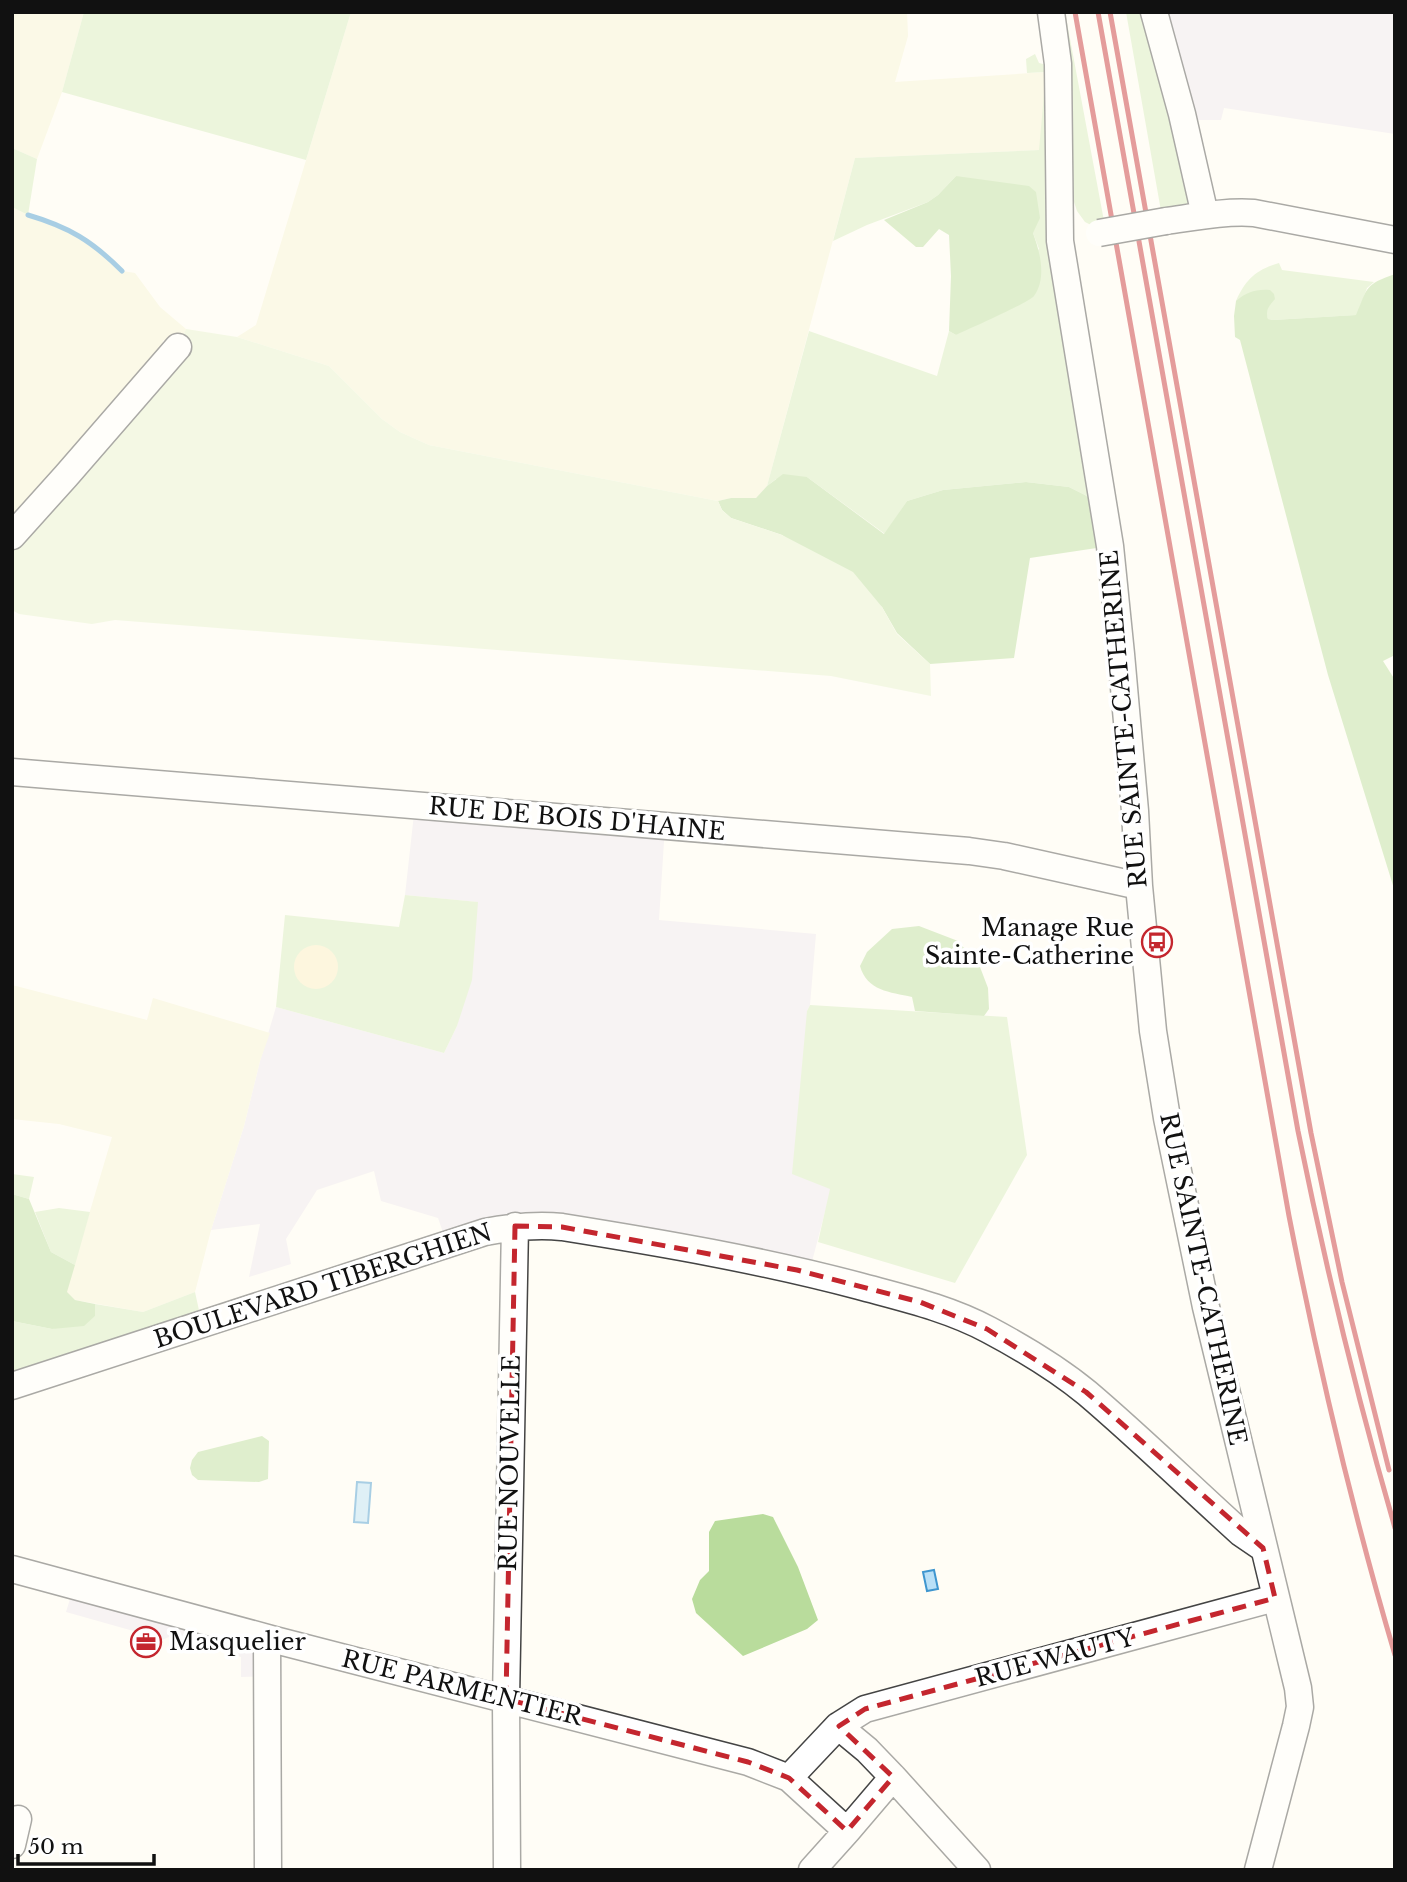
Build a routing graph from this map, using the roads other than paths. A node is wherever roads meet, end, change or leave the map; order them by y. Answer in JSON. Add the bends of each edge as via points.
{"nodes":[{"id":1,"x":1051,"y":12,"type":"edge"},
{"id":2,"x":1154,"y":12,"type":"edge"},
{"id":3,"x":1205,"y":215,"type":"junction"},
{"id":4,"x":1395,"y":240,"type":"edge"},
{"id":5,"x":1060,"y":241,"type":"junction"},
{"id":6,"x":178,"y":347,"type":"dead end"},
{"id":7,"x":12,"y":536,"type":"edge"},
{"id":8,"x":12,"y":772,"type":"edge"},
{"id":9,"x":1139,"y":886,"type":"junction"},
{"id":10,"x":515,"y":1226,"type":"junction"},
{"id":11,"x":12,"y":1386,"type":"edge"},
{"id":12,"x":1264,"y":1548,"type":"junction"},
{"id":13,"x":12,"y":1569,"type":"edge"},
{"id":14,"x":1275,"y":1598,"type":"junction"},
{"id":15,"x":267,"y":1638,"type":"junction"},
{"id":16,"x":506,"y":1699,"type":"junction"},
{"id":17,"x":838,"y":1726,"type":"junction"},
{"id":18,"x":893,"y":1777,"type":"junction"},
{"id":19,"x":789,"y":1778,"type":"junction"},
{"id":20,"x":847,"y":1831,"type":"junction"},
{"id":21,"x":268,"y":1870,"type":"edge"},
{"id":22,"x":507,"y":1870,"type":"edge"},
{"id":23,"x":812,"y":1870,"type":"edge"},
{"id":24,"x":977,"y":1870,"type":"edge"},
{"id":25,"x":1258,"y":1870,"type":"edge"}],
"edges":[{"from":1,"to":5,"type":"street","name":"RUE SAINTE-CATHERINE","via":[[1058,64]]},
{"from":2,"to":3,"type":"street"},
{"from":3,"to":4,"type":"street","via":[[1254,213]]},
{"from":3,"to":5,"type":"street","bridge":true},
{"from":5,"to":9,"type":"street","name":"RUE SAINTE-CATHERINE","via":[[1110,546]]},
{"from":6,"to":7,"type":"street"},
{"from":8,"to":9,"type":"street","name":"RUE DE BOIS D'HAINE","via":[[970,851]]},
{"from":9,"to":12,"type":"street","name":"RUE SAINTE-CATHERINE","via":[[1167,1118],[1206,1307]]},
{"from":10,"to":11,"type":"street","name":"BOULEVARD TIBERGHIEN"},
{"from":10,"to":12,"type":"street","name":"BOULEVARD TIBERGHIEN","via":[[540,1224],[704,1250],[797,1270],[957,1315],[987,1328],[1086,1392],[1241,1533]]},
{"from":10,"to":16,"type":"street","name":"RUE NOUVELLE"},
{"from":12,"to":14,"type":"street","name":"RUE SAINTE-CATHERINE"},
{"from":13,"to":15,"type":"street","name":"RUE PARMENTIER"},
{"from":14,"to":17,"type":"street","name":"RUE WAUTY","via":[[865,1709]]},
{"from":14,"to":25,"type":"street","name":"RUE SAINTE-CATHERINE","via":[[1300,1707]]},
{"from":15,"to":16,"type":"street","name":"RUE PARMENTIER"},
{"from":15,"to":21,"type":"street"},
{"from":16,"to":19,"type":"street","name":"RUE PARMENTIER","via":[[748,1762]]},
{"from":16,"to":22,"type":"street","name":"RUE NOUVELLE"},
{"from":17,"to":18,"type":"street"},
{"from":17,"to":19,"type":"street"},
{"from":18,"to":20,"type":"street"},
{"from":18,"to":24,"type":"street"},
{"from":19,"to":20,"type":"street","name":"RUE PARMENTIER"},
{"from":20,"to":23,"type":"street"}]}
